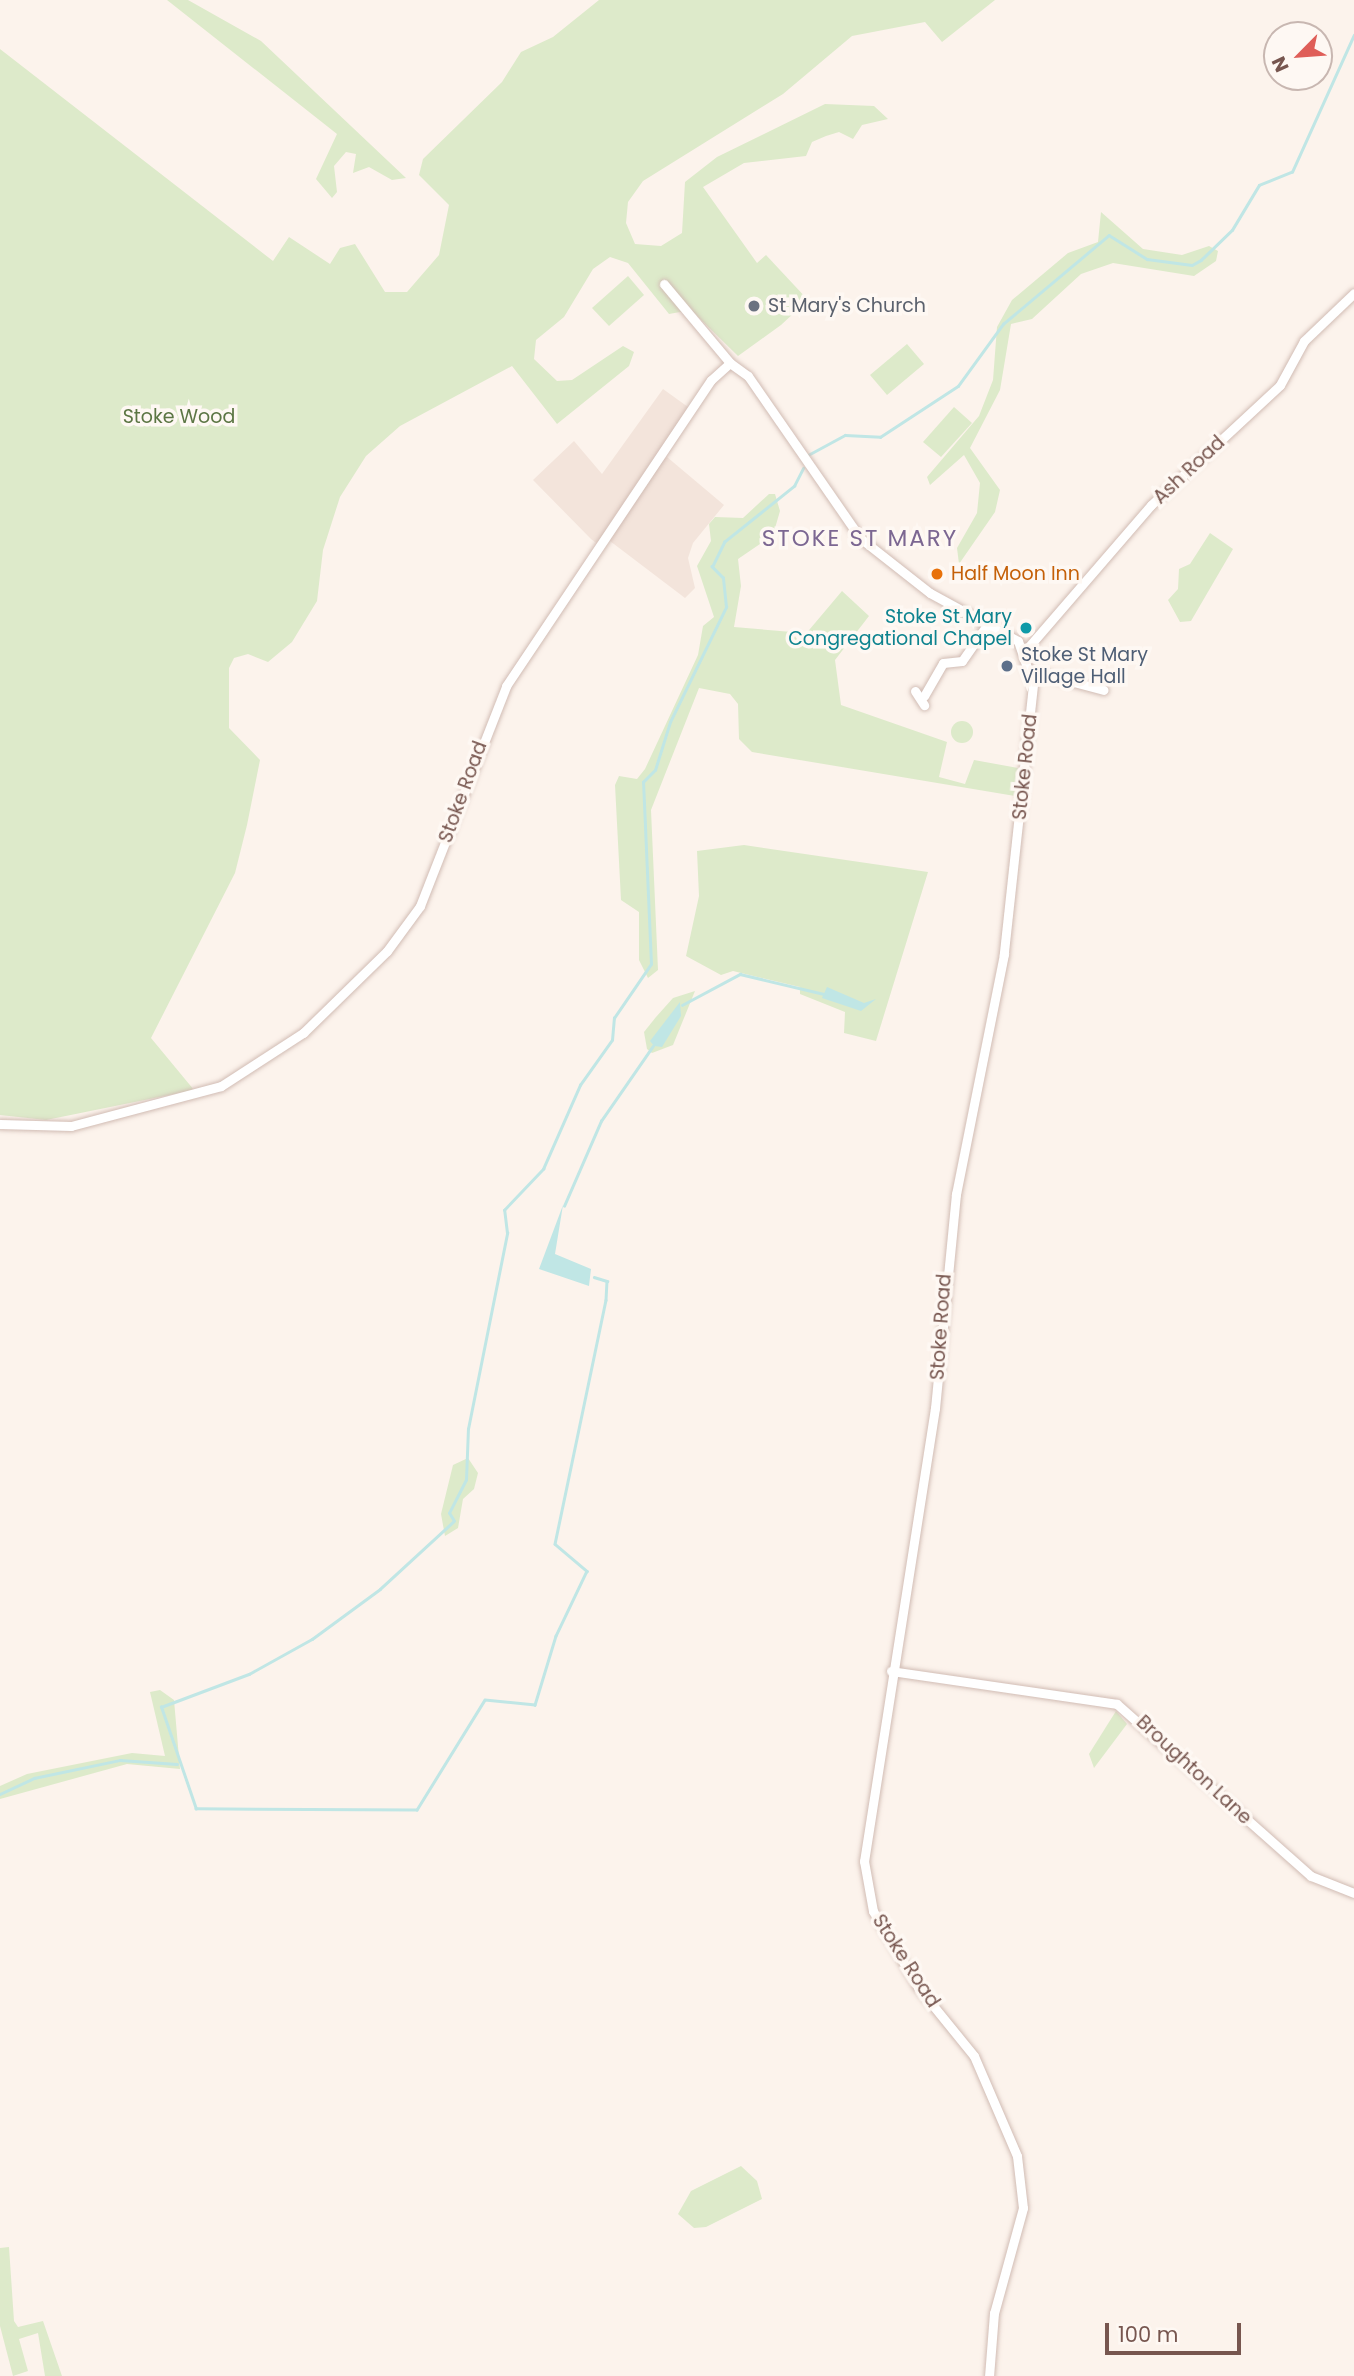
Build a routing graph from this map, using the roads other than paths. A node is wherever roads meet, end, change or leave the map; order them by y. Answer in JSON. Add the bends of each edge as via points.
{"nodes":[{"id":1,"x":664,"y":284,"type":"dead end"},
{"id":2,"x":1354,"y":293,"type":"edge"},
{"id":3,"x":730,"y":363,"type":"junction"},
{"id":4,"x":989,"y":622,"type":"junction"},
{"id":5,"x":1025,"y":651,"type":"junction"},
{"id":6,"x":1032,"y":671,"type":"junction"},
{"id":7,"x":1104,"y":690,"type":"dead end"},
{"id":8,"x":921,"y":697,"type":"dead end"},
{"id":9,"x":0,"y":1124,"type":"edge"},
{"id":10,"x":891,"y":1671,"type":"junction"},
{"id":11,"x":1354,"y":1892,"type":"edge"},
{"id":12,"x":989,"y":2376,"type":"edge"}],
"edges":[{"from":1,"to":3,"type":"street"},
{"from":2,"to":5,"type":"street","name":"Ash Road","via":[[1304,341],[1280,384],[1150,505]]},
{"from":3,"to":4,"type":"street","via":[[748,376],[860,538],[930,593]]},
{"from":3,"to":9,"type":"street","name":"Stoke Road","via":[[711,380],[506,685],[420,906],[387,951],[303,1033],[221,1086],[71,1126]]},
{"from":4,"to":5,"type":"street"},
{"from":4,"to":8,"type":"street","via":[[962,661],[943,663]]},
{"from":5,"to":6,"type":"street","name":"Stoke Road"},
{"from":6,"to":7,"type":"street"},
{"from":6,"to":10,"type":"street","name":"Stoke Road","via":[[1004,954],[956,1194],[935,1408]]},
{"from":10,"to":11,"type":"street","name":"Broughton Lane","via":[[1117,1704],[1311,1876]]},
{"from":10,"to":12,"type":"street","name":"Stoke Road","via":[[865,1837],[867,1897],[918,1987],[991,2086],[1022,2183],[1017,2232],[994,2313]]}]}
